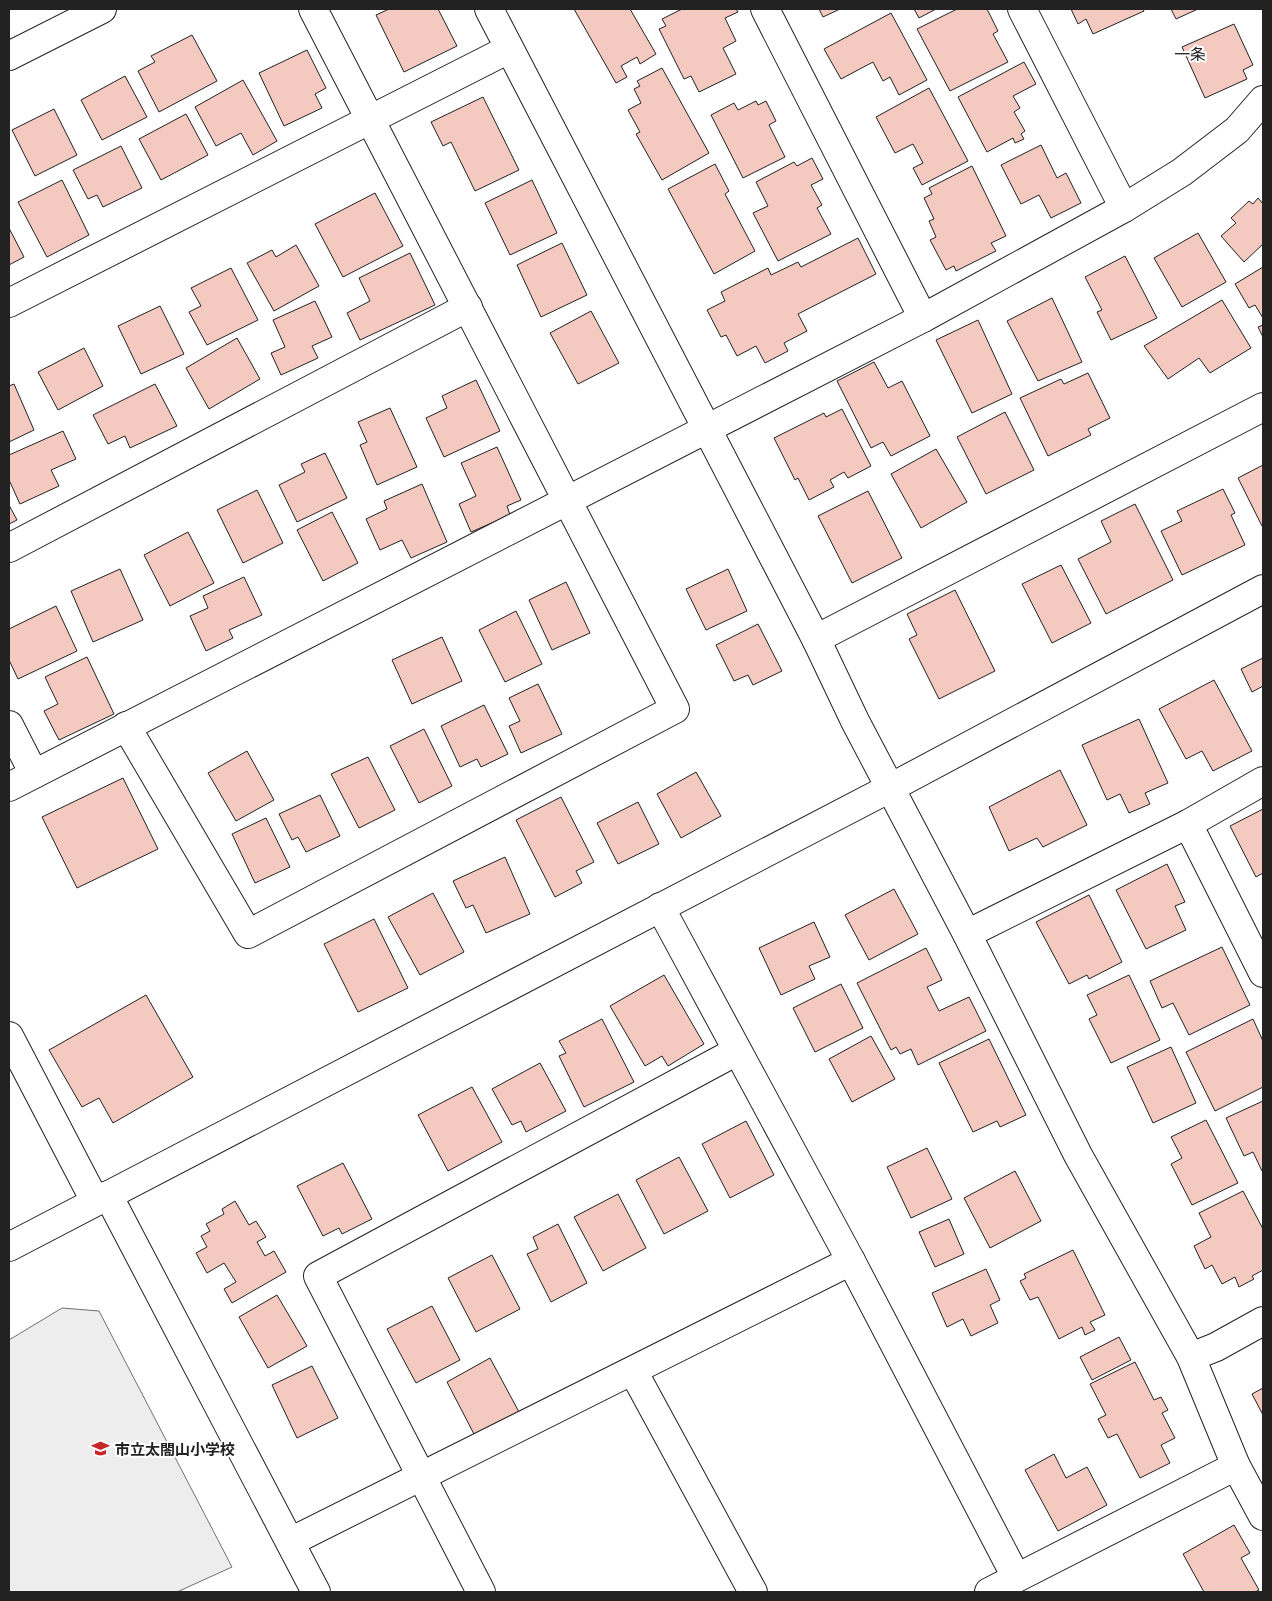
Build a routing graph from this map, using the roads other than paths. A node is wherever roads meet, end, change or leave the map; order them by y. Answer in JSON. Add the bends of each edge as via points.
{"nodes":[{"id":1,"x":102,"y":9,"type":"edge"},
{"id":2,"x":313,"y":9,"type":"edge"},
{"id":3,"x":489,"y":9,"type":"edge"},
{"id":4,"x":765,"y":9,"type":"edge"},
{"id":5,"x":1022,"y":9,"type":"edge"},
{"id":6,"x":510,"y":49,"type":"junction"},
{"id":7,"x":9,"y":56,"type":"edge"},
{"id":8,"x":1263,"y":100,"type":"edge"},
{"id":9,"x":371,"y":119,"type":"junction"},
{"id":10,"x":1124,"y":208,"type":"junction"},
{"id":11,"x":9,"y":303,"type":"edge"},
{"id":12,"x":468,"y":308,"type":"junction"},
{"id":13,"x":923,"y":318,"type":"junction"},
{"id":14,"x":1263,"y":407,"type":"edge"},
{"id":15,"x":706,"y":429,"type":"junction"},
{"id":16,"x":567,"y":500,"type":"junction"},
{"id":17,"x":9,"y":548,"type":"edge"},
{"id":18,"x":1263,"y":589,"type":"edge"},
{"id":19,"x":816,"y":639,"type":"junction"},
{"id":20,"x":9,"y":725,"type":"edge"},
{"id":21,"x":126,"y":726,"type":"junction"},
{"id":22,"x":34,"y":774,"type":"junction"},
{"id":23,"x":1263,"y":781,"type":"edge"},
{"id":24,"x":9,"y":787,"type":"edge"},
{"id":25,"x":890,"y":788,"type":"junction"},
{"id":26,"x":1188,"y":824,"type":"junction"},
{"id":27,"x":660,"y":907,"type":"junction"},
{"id":28,"x":967,"y":934,"type":"junction"},
{"id":29,"x":1263,"y":973,"type":"edge"},
{"id":30,"x":9,"y":1036,"type":"edge"},
{"id":31,"x":737,"y":1051,"type":"junction"},
{"id":32,"x":101,"y":1198,"type":"junction"},
{"id":33,"x":9,"y":1247,"type":"edge"},
{"id":34,"x":851,"y":1261,"type":"junction"},
{"id":35,"x":1263,"y":1321,"type":"edge"},
{"id":36,"x":1190,"y":1357,"type":"junction"},
{"id":37,"x":633,"y":1370,"type":"junction"},
{"id":38,"x":1236,"y":1466,"type":"junction"},
{"id":39,"x":421,"y":1477,"type":"junction"},
{"id":40,"x":1263,"y":1516,"type":"edge"},
{"id":41,"x":290,"y":1542,"type":"junction"},
{"id":42,"x":1016,"y":1577,"type":"junction"},
{"id":43,"x":316,"y":1592,"type":"edge"},
{"id":44,"x":481,"y":1592,"type":"edge"},
{"id":45,"x":753,"y":1592,"type":"edge"},
{"id":46,"x":989,"y":1592,"type":"edge"}],
"edges":[{"from":1,"to":7,"type":"street"},
{"from":2,"to":9,"type":"street"},
{"from":3,"to":6,"type":"street"},
{"from":4,"to":13,"type":"street"},
{"from":5,"to":10,"type":"street"},
{"from":6,"to":9,"type":"street"},
{"from":6,"to":15,"type":"street"},
{"from":8,"to":10,"type":"street","via":[[1229,136],[1182,172]]},
{"from":9,"to":11,"type":"street"},
{"from":9,"to":12,"type":"street"},
{"from":10,"to":13,"type":"street"},
{"from":12,"to":16,"type":"street"},
{"from":12,"to":17,"type":"street"},
{"from":13,"to":15,"type":"street"},
{"from":14,"to":19,"type":"street"},
{"from":15,"to":16,"type":"street"},
{"from":15,"to":19,"type":"street"},
{"from":16,"to":21,"type":"street"},
{"from":16,"to":21,"type":"street","via":[[674,709],[248,934]]},
{"from":18,"to":25,"type":"street"},
{"from":19,"to":25,"type":"street"},
{"from":20,"to":22,"type":"street"},
{"from":21,"to":22,"type":"street"},
{"from":22,"to":24,"type":"street"},
{"from":23,"to":26,"type":"street"},
{"from":25,"to":27,"type":"street"},
{"from":25,"to":28,"type":"street"},
{"from":26,"to":28,"type":"street"},
{"from":26,"to":29,"type":"street"},
{"from":27,"to":31,"type":"street"},
{"from":27,"to":32,"type":"street"},
{"from":28,"to":36,"type":"street","via":[[1078,1154]]},
{"from":30,"to":32,"type":"street"},
{"from":31,"to":34,"type":"street"},
{"from":31,"to":39,"type":"street","via":[[318,1276]]},
{"from":32,"to":33,"type":"street"},
{"from":32,"to":41,"type":"street"},
{"from":34,"to":37,"type":"street"},
{"from":34,"to":42,"type":"street"},
{"from":35,"to":36,"type":"street","via":[[1216,1347]]},
{"from":36,"to":38,"type":"street"},
{"from":37,"to":39,"type":"street"},
{"from":37,"to":45,"type":"street"},
{"from":38,"to":40,"type":"street"},
{"from":38,"to":42,"type":"street"},
{"from":39,"to":41,"type":"street"},
{"from":39,"to":44,"type":"street"},
{"from":41,"to":43,"type":"street"},
{"from":42,"to":46,"type":"street"}]}
